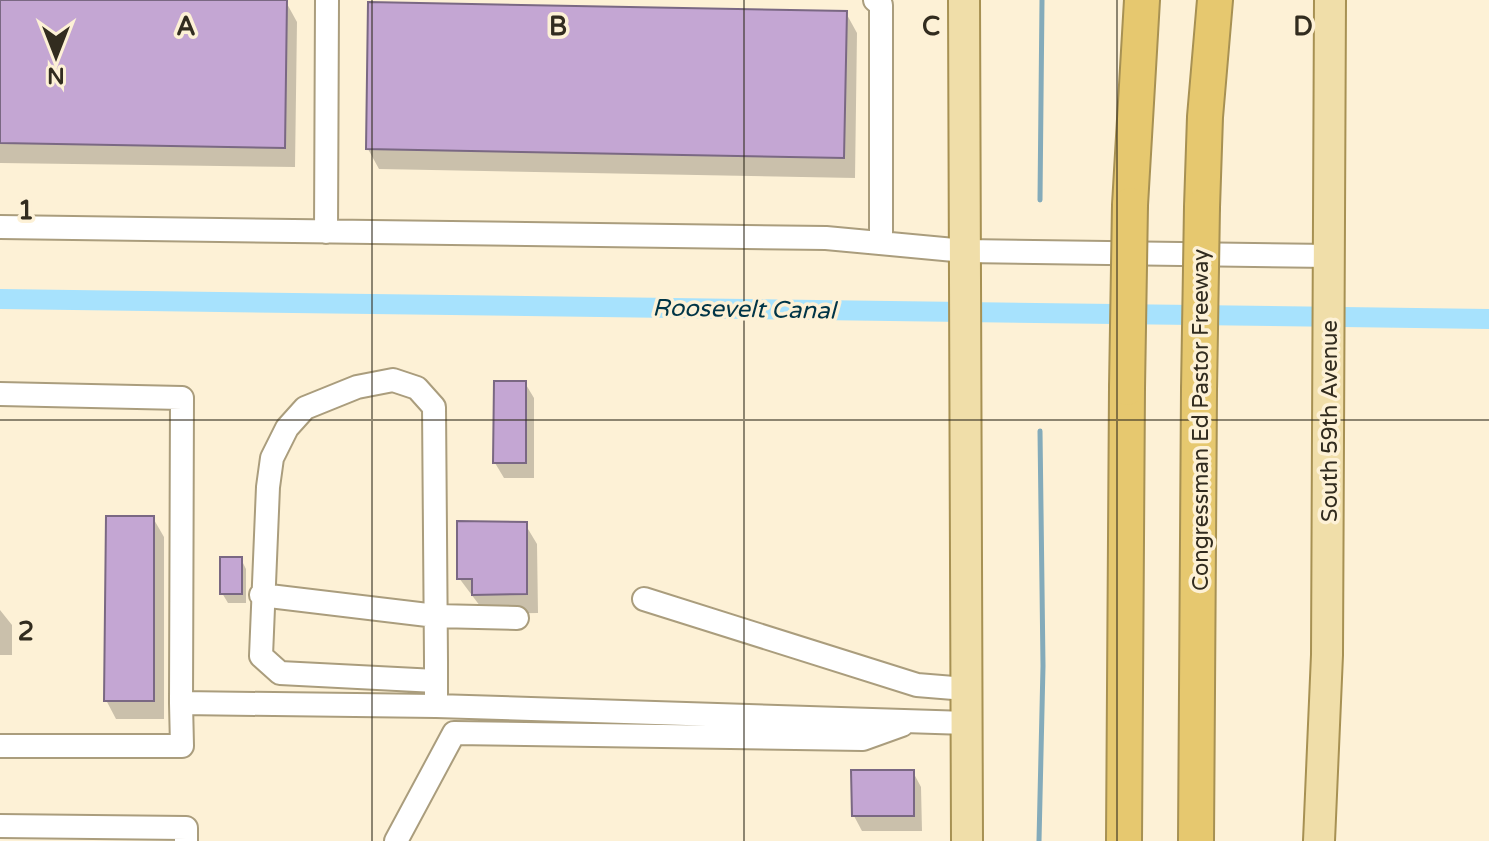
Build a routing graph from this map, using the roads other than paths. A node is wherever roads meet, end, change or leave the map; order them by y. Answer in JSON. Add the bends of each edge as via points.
{"nodes":[{"id":1,"x":327,"y":0,"type":"edge"},
{"id":2,"x":875,"y":0,"type":"edge"},
{"id":3,"x":964,"y":0,"type":"edge"},
{"id":4,"x":1142,"y":0,"type":"edge"},
{"id":5,"x":1215,"y":0,"type":"edge"},
{"id":6,"x":1330,"y":0,"type":"edge"},
{"id":7,"x":0,"y":227,"type":"edge"},
{"id":8,"x":326,"y":232,"type":"junction"},
{"id":9,"x":881,"y":243,"type":"junction"},
{"id":10,"x":965,"y":251,"type":"junction"},
{"id":11,"x":1330,"y":256,"type":"junction"},
{"id":12,"x":0,"y":394,"type":"edge"},
{"id":13,"x":261,"y":595,"type":"junction"},
{"id":14,"x":644,"y":599,"type":"dead end"},
{"id":15,"x":436,"y":616,"type":"junction"},
{"id":16,"x":517,"y":618,"type":"dead end"},
{"id":17,"x":436,"y":681,"type":"junction"},
{"id":18,"x":966,"y":689,"type":"junction"},
{"id":19,"x":181,"y":703,"type":"junction"},
{"id":20,"x":436,"y":706,"type":"junction"},
{"id":21,"x":911,"y":721,"type":"junction"},
{"id":22,"x":967,"y":723,"type":"junction"},
{"id":23,"x":0,"y":746,"type":"edge"},
{"id":24,"x":1197,"y":748,"type":"junction"},
{"id":25,"x":1124,"y":798,"type":"junction"},
{"id":26,"x":0,"y":826,"type":"edge"},
{"id":27,"x":186,"y":841,"type":"edge"},
{"id":28,"x":396,"y":841,"type":"edge"},
{"id":29,"x":967,"y":841,"type":"edge"},
{"id":30,"x":1114,"y":841,"type":"edge"},
{"id":31,"x":1124,"y":841,"type":"edge"},
{"id":32,"x":1196,"y":841,"type":"edge"},
{"id":33,"x":1216,"y":841,"type":"edge"},
{"id":34,"x":1319,"y":841,"type":"edge"}],
"edges":[{"from":1,"to":8,"type":"street"},
{"from":2,"to":9,"type":"street","via":[[881,5]]},
{"from":3,"to":10,"type":"main road"},
{"from":4,"to":25,"type":"highway","bridge":true,"via":[[1130,205]]},
{"from":5,"to":24,"type":"highway","name":"Congressman Ed Pastor Freeway","bridge":true,"via":[[1202,207]]},
{"from":6,"to":11,"type":"main road","name":"South 59th Avenue"},
{"from":7,"to":8,"type":"street"},
{"from":8,"to":9,"type":"street"},
{"from":9,"to":10,"type":"street"},
{"from":10,"to":11,"type":"street"},
{"from":10,"to":18,"type":"main road"},
{"from":11,"to":34,"type":"main road","name":"South 59th Avenue","via":[[1327,655]]},
{"from":12,"to":19,"type":"street","via":[[182,398]]},
{"from":13,"to":15,"type":"street"},
{"from":13,"to":15,"type":"street","via":[[268,487],[278,441],[305,408],[357,387],[393,380],[417,388],[434,407]]},
{"from":13,"to":17,"type":"street","via":[[261,656],[280,673]]},
{"from":14,"to":18,"type":"street","via":[[917,685]]},
{"from":15,"to":16,"type":"street"},
{"from":15,"to":17,"type":"street"},
{"from":17,"to":20,"type":"street"},
{"from":18,"to":22,"type":"main road"},
{"from":19,"to":20,"type":"street"},
{"from":19,"to":23,"type":"street","via":[[182,746]]},
{"from":20,"to":21,"type":"street"},
{"from":21,"to":22,"type":"street"},
{"from":21,"to":28,"type":"street","via":[[863,739],[454,733]]},
{"from":22,"to":29,"type":"main road"},
{"from":24,"to":32,"type":"highway","name":"Congressman Ed Pastor Freeway"},
{"from":24,"to":33,"type":"highway","via":[[1215,800]]},
{"from":25,"to":30,"type":"highway"},
{"from":25,"to":31,"type":"highway"},
{"from":26,"to":27,"type":"street","via":[[186,828]]}]}
